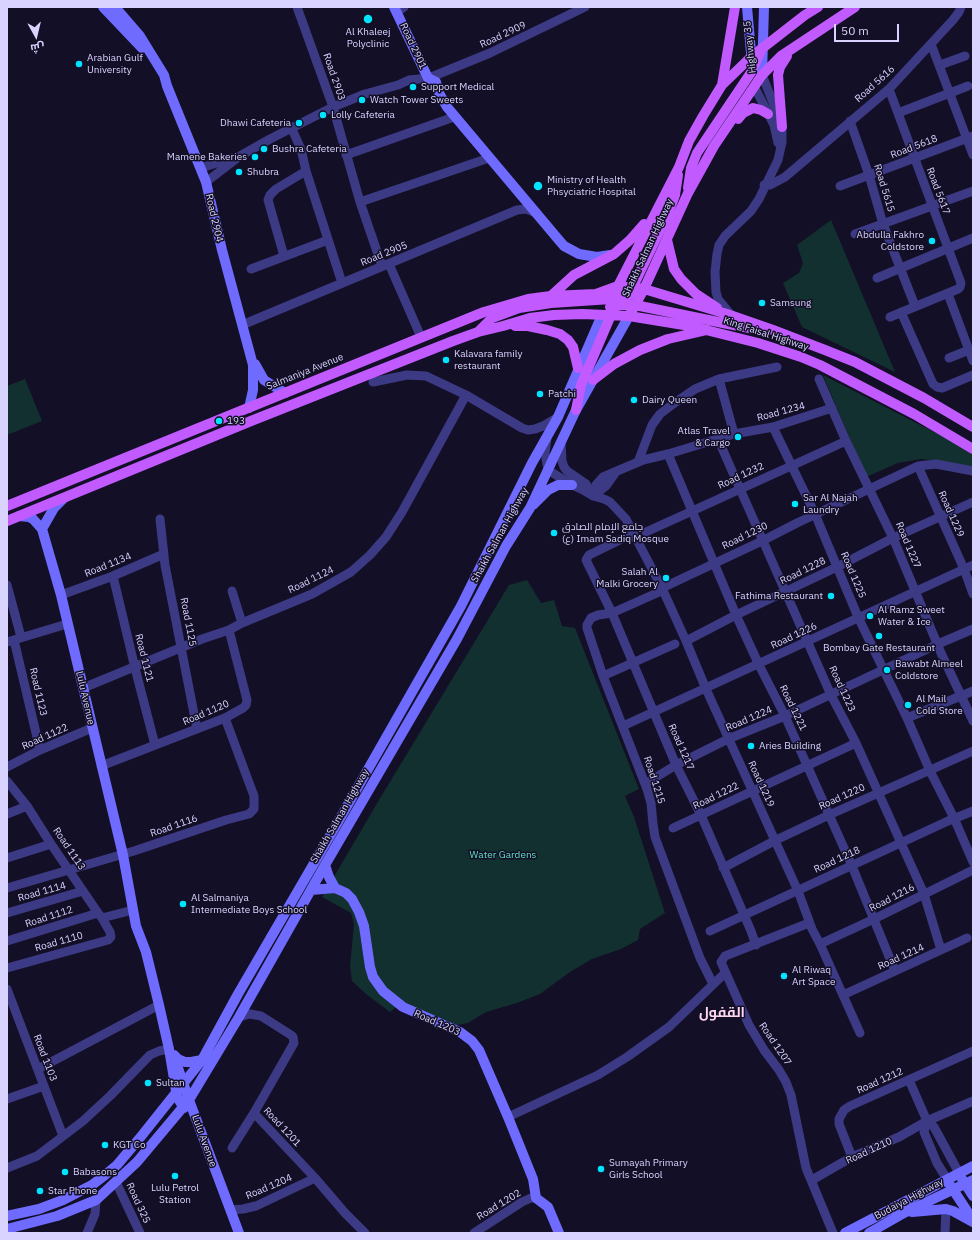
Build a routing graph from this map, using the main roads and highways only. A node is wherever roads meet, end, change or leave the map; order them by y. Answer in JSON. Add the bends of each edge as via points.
{"nodes":[{"id":1,"x":735,"y":7,"type":"edge"},
{"id":2,"x":818,"y":7,"type":"edge"},
{"id":3,"x":855,"y":7,"type":"edge"},
{"id":4,"x":796,"y":45,"type":"junction"},
{"id":5,"x":762,"y":48,"type":"junction"},
{"id":6,"x":722,"y":85,"type":"junction"},
{"id":7,"x":768,"y":114,"type":"road end"},
{"id":8,"x":782,"y":127,"type":"road end"},
{"id":9,"x":714,"y":146,"type":"junction"},
{"id":10,"x":679,"y":167,"type":"junction"},
{"id":11,"x":688,"y":193,"type":"junction"},
{"id":12,"x":656,"y":210,"type":"junction"},
{"id":13,"x":667,"y":240,"type":"junction"},
{"id":14,"x":618,"y":286,"type":"junction"},
{"id":15,"x":644,"y":290,"type":"junction"},
{"id":16,"x":551,"y":296,"type":"junction"},
{"id":17,"x":631,"y":298,"type":"junction"},
{"id":18,"x":611,"y":306,"type":"junction"},
{"id":19,"x":729,"y":315,"type":"junction"},
{"id":20,"x":629,"y":316,"type":"junction"},
{"id":21,"x":503,"y":326,"type":"junction"},
{"id":22,"x":710,"y":330,"type":"junction"},
{"id":23,"x":773,"y":330,"type":"junction"},
{"id":24,"x":478,"y":332,"type":"junction"},
{"id":25,"x":578,"y":368,"type":"road end"},
{"id":26,"x":593,"y":380,"type":"road end"},
{"id":27,"x":576,"y":410,"type":"road end"},
{"id":28,"x":973,"y":427,"type":"edge"},
{"id":29,"x":973,"y":448,"type":"edge"},
{"id":30,"x":7,"y":506,"type":"edge"},
{"id":31,"x":7,"y":521,"type":"edge"}],
"edges":[{"from":1,"to":6,"type":"main road"},
{"from":2,"to":5,"type":"main road","name":"Shaikh Salman Highway"},
{"from":3,"to":4,"type":"main road","name":"Shaikh Salman Highway"},
{"from":4,"to":8,"type":"main road","via":[[785,58],[778,75]]},
{"from":4,"to":9,"type":"main road","name":"Shaikh Salman Highway","via":[[762,75]]},
{"from":5,"to":6,"type":"main road","name":"Shaikh Salman Highway"},
{"from":5,"to":11,"type":"main road","via":[[752,71],[697,153],[688,181]]},
{"from":6,"to":10,"type":"main road","name":"Shaikh Salman Highway","via":[[699,122]]},
{"from":7,"to":9,"type":"main road","via":[[753,108],[748,110]]},
{"from":9,"to":11,"type":"main road","name":"Shaikh Salman Highway"},
{"from":10,"to":12,"type":"main road","name":"Shaikh Salman Highway"},
{"from":10,"to":17,"type":"main road","via":[[675,195]]},
{"from":11,"to":13,"type":"main road","name":"Shaikh Salman Highway"},
{"from":12,"to":14,"type":"main road","name":"Shaikh Salman Highway"},
{"from":12,"to":16,"type":"main road","via":[[614,254],[574,275]]},
{"from":13,"to":15,"type":"main road","name":"Shaikh Salman Highway"},
{"from":13,"to":19,"type":"main road","via":[[674,269],[681,279],[696,294]]},
{"from":14,"to":16,"type":"main road","name":"Salmaniya Avenue","via":[[596,294]]},
{"from":14,"to":17,"type":"main road","name":"King Faisal Highway"},
{"from":14,"to":18,"type":"main road","name":"Shaikh Salman Highway"},
{"from":15,"to":17,"type":"main road","name":"King Faisal Highway"},
{"from":15,"to":17,"type":"main road","name":"Shaikh Salman Highway"},
{"from":15,"to":19,"type":"main road","name":"King Faisal Highway"},
{"from":16,"to":30,"type":"main road","name":"Salmaniya Avenue","via":[[506,305],[421,337]]},
{"from":17,"to":18,"type":"main road"},
{"from":17,"to":20,"type":"main road","name":"Shaikh Salman Highway"},
{"from":17,"to":23,"type":"main road","via":[[740,327]]},
{"from":18,"to":20,"type":"main road","name":"King Faisal Highway"},
{"from":18,"to":21,"type":"main road","via":[[530,318]]},
{"from":18,"to":24,"type":"main road","via":[[551,303],[519,308],[492,318]]},
{"from":18,"to":27,"type":"main road","via":[[581,385]]},
{"from":19,"to":23,"type":"main road","name":"King Faisal Highway"},
{"from":20,"to":22,"type":"main road","name":"King Faisal Highway"},
{"from":21,"to":24,"type":"main road"},
{"from":21,"to":25,"type":"main road","via":[[528,326],[560,334],[572,347]]},
{"from":22,"to":26,"type":"main road","via":[[668,339],[640,350],[614,364]]},
{"from":22,"to":29,"type":"main road","name":"King Faisal Highway","via":[[770,346],[820,365]]},
{"from":23,"to":28,"type":"main road","name":"King Faisal Highway","via":[[855,362]]},
{"from":24,"to":31,"type":"main road","via":[[265,415]]}]}
